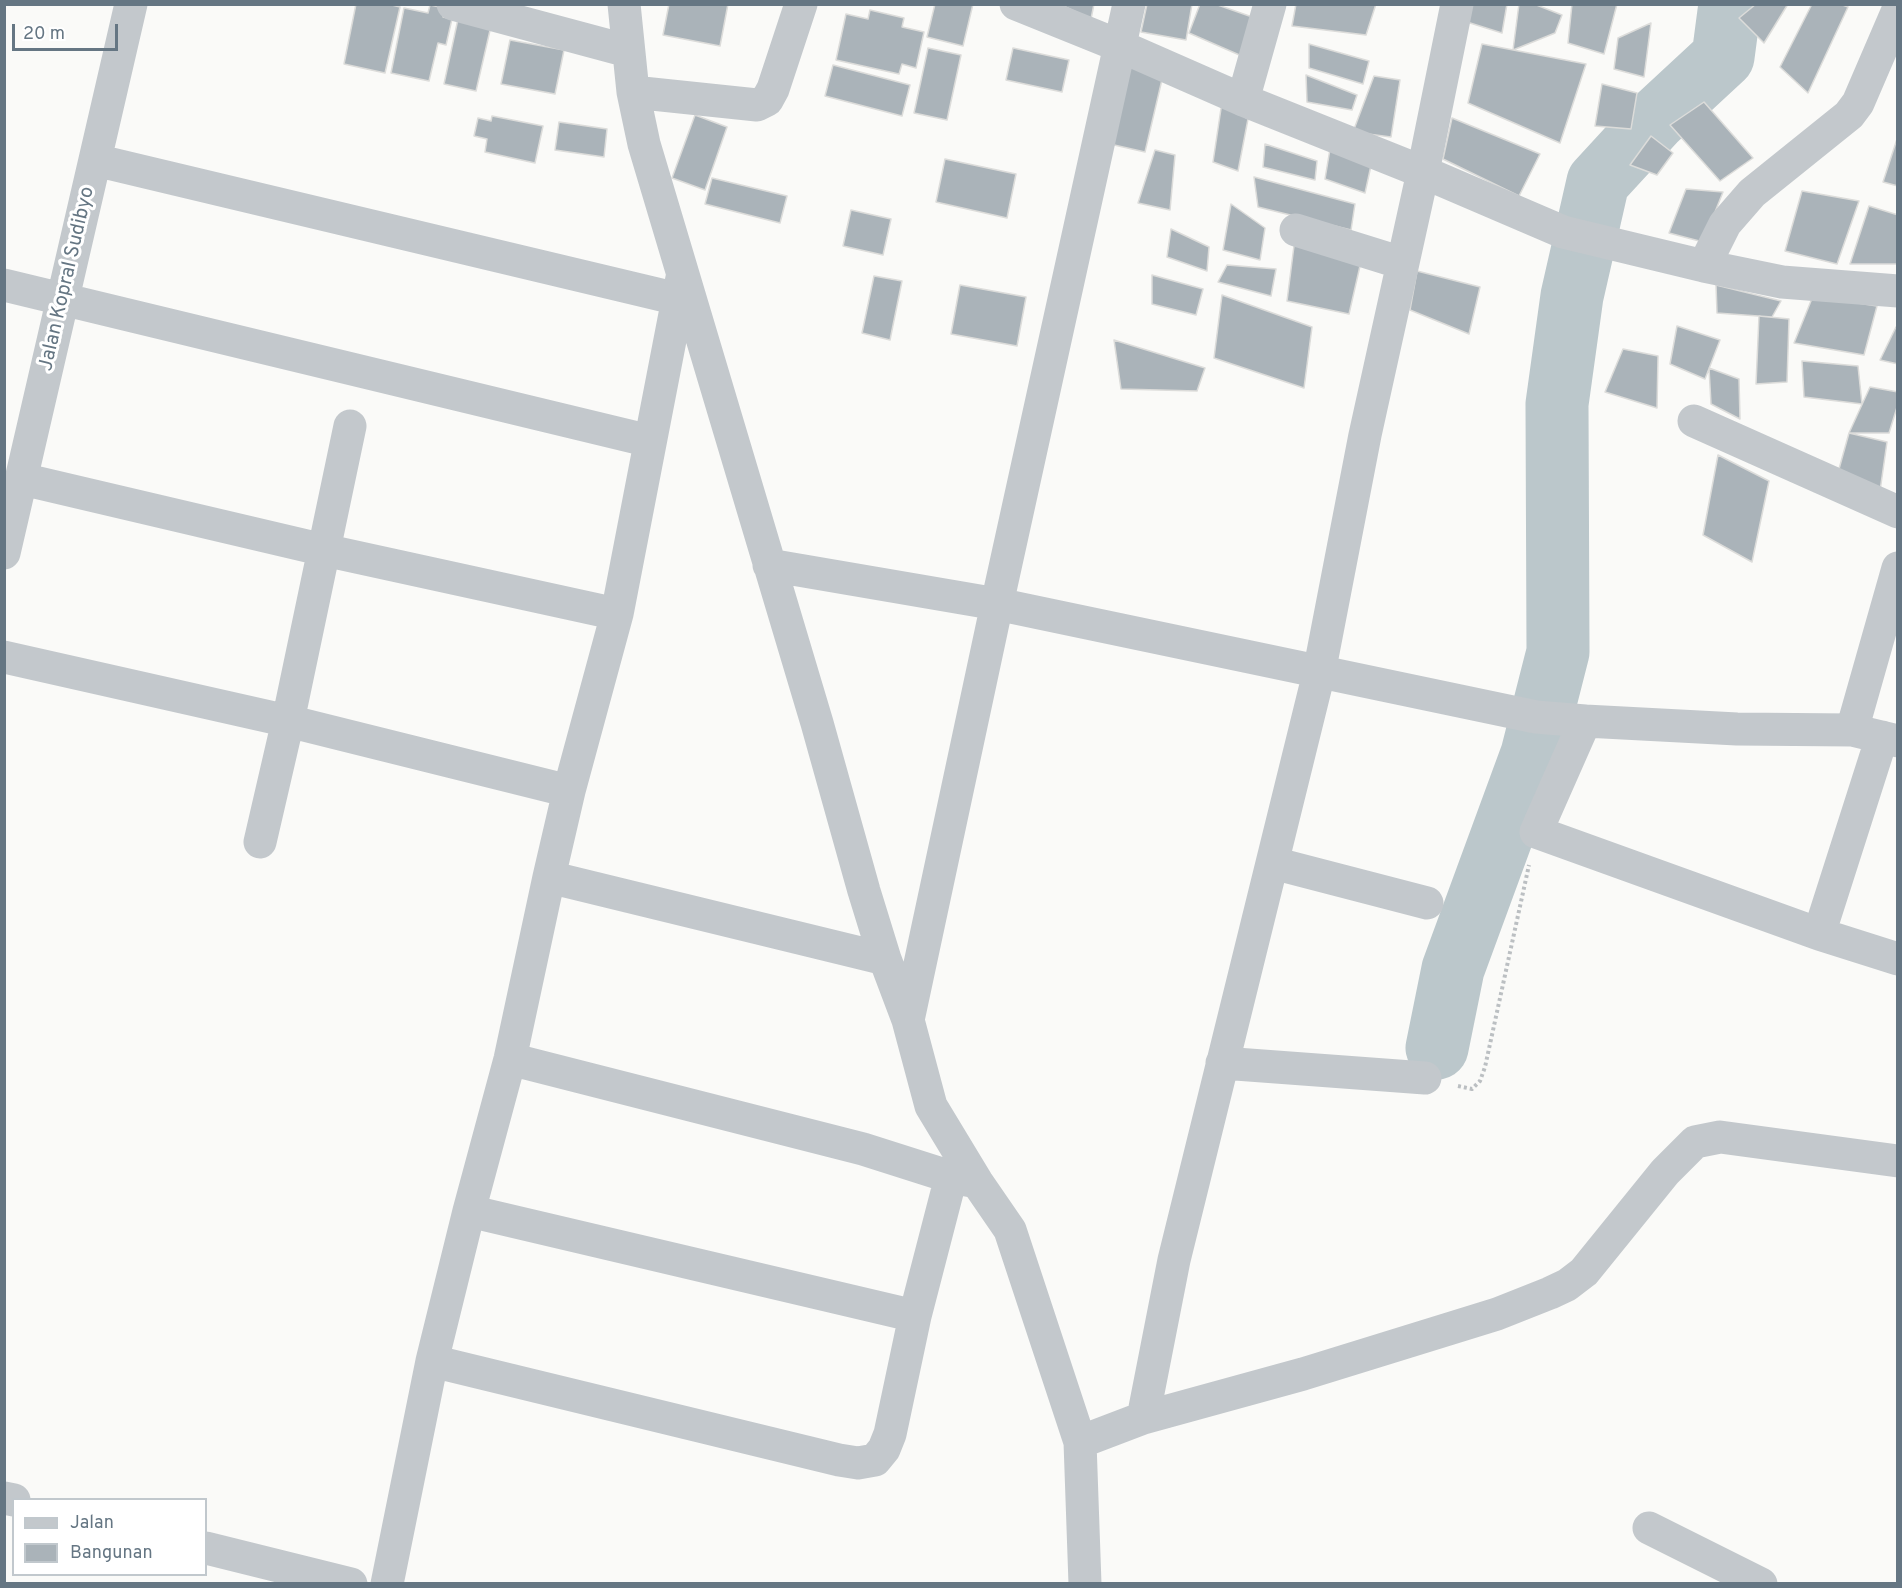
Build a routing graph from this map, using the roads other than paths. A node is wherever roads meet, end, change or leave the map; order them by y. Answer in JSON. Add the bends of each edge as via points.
{"nodes":[{"id":1,"x":131,"y":4,"type":"edge"},
{"id":2,"x":453,"y":4,"type":"edge"},
{"id":3,"x":624,"y":4,"type":"edge"},
{"id":4,"x":801,"y":4,"type":"edge"},
{"id":5,"x":1016,"y":4,"type":"edge"},
{"id":6,"x":1129,"y":4,"type":"edge"},
{"id":7,"x":1270,"y":4,"type":"edge"},
{"id":8,"x":1457,"y":4,"type":"edge"},
{"id":9,"x":1898,"y":10,"type":"edge"},
{"id":10,"x":1120,"y":46,"type":"junction"},
{"id":11,"x":628,"y":51,"type":"junction"},
{"id":12,"x":633,"y":92,"type":"junction"},
{"id":13,"x":1243,"y":100,"type":"junction"},
{"id":14,"x":95,"y":160,"type":"junction"},
{"id":15,"x":1423,"y":172,"type":"junction"},
{"id":16,"x":1296,"y":230,"type":"dead end"},
{"id":17,"x":1402,"y":263,"type":"junction"},
{"id":18,"x":1704,"y":266,"type":"junction"},
{"id":19,"x":4,"y":285,"type":"edge"},
{"id":20,"x":680,"y":287,"type":"junction"},
{"id":21,"x":1898,"y":291,"type":"edge"},
{"id":22,"x":63,"y":299,"type":"junction"},
{"id":23,"x":1694,"y":421,"type":"dead end"},
{"id":24,"x":350,"y":426,"type":"dead end"},
{"id":25,"x":650,"y":441,"type":"junction"},
{"id":26,"x":21,"y":479,"type":"junction"},
{"id":27,"x":1898,"y":512,"type":"edge"},
{"id":28,"x":324,"y":550,"type":"junction"},
{"id":29,"x":4,"y":553,"type":"edge"},
{"id":30,"x":769,"y":565,"type":"junction"},
{"id":31,"x":1898,"y":568,"type":"edge"},
{"id":32,"x":997,"y":604,"type":"junction"},
{"id":33,"x":617,"y":614,"type":"junction"},
{"id":34,"x":4,"y":657,"type":"edge"},
{"id":35,"x":1319,"y":673,"type":"junction"},
{"id":36,"x":1578,"y":721,"type":"junction"},
{"id":37,"x":288,"y":722,"type":"junction"},
{"id":38,"x":1877,"y":736,"type":"edge"},
{"id":39,"x":570,"y":791,"type":"junction"},
{"id":40,"x":260,"y":842,"type":"dead end"},
{"id":41,"x":1273,"y":863,"type":"junction"},
{"id":42,"x":549,"y":877,"type":"junction"},
{"id":43,"x":1427,"y":903,"type":"dead end"},
{"id":44,"x":1819,"y":934,"type":"junction"},
{"id":45,"x":885,"y":959,"type":"junction"},
{"id":46,"x":1898,"y":959,"type":"edge"},
{"id":47,"x":908,"y":1020,"type":"junction"},
{"id":48,"x":510,"y":1059,"type":"junction"},
{"id":49,"x":1222,"y":1063,"type":"junction"},
{"id":50,"x":1425,"y":1078,"type":"road end"},
{"id":51,"x":1898,"y":1161,"type":"edge"},
{"id":52,"x":964,"y":1179,"type":"junction"},
{"id":53,"x":469,"y":1211,"type":"junction"},
{"id":54,"x":915,"y":1316,"type":"junction"},
{"id":55,"x":432,"y":1361,"type":"junction"},
{"id":56,"x":1143,"y":1418,"type":"junction"},
{"id":57,"x":1080,"y":1442,"type":"junction"},
{"id":58,"x":1649,"y":1528,"type":"dead end"},
{"id":59,"x":207,"y":1548,"type":"edge"},
{"id":60,"x":351,"y":1584,"type":"edge"},
{"id":61,"x":387,"y":1584,"type":"edge"},
{"id":62,"x":1085,"y":1584,"type":"edge"},
{"id":63,"x":1761,"y":1584,"type":"edge"}],
"edges":[{"from":1,"to":14,"type":"street","name":"Jalan Kopral Sudibyo"},
{"from":2,"to":11,"type":"street"},
{"from":3,"to":11,"type":"street"},
{"from":4,"to":12,"type":"street","via":[[767,100],[757,105]]},
{"from":5,"to":10,"type":"street"},
{"from":6,"to":10,"type":"street"},
{"from":7,"to":13,"type":"street"},
{"from":8,"to":15,"type":"street"},
{"from":9,"to":18,"type":"street","via":[[1858,103],[1849,115],[1752,193],[1715,239]]},
{"from":10,"to":13,"type":"street"},
{"from":10,"to":32,"type":"street"},
{"from":11,"to":12,"type":"street"},
{"from":12,"to":20,"type":"street"},
{"from":13,"to":15,"type":"street"},
{"from":14,"to":20,"type":"street"},
{"from":14,"to":22,"type":"street","name":"Jalan Kopral Sudibyo"},
{"from":15,"to":17,"type":"street"},
{"from":15,"to":18,"type":"street","via":[[1563,232]]},
{"from":16,"to":17,"type":"street"},
{"from":17,"to":35,"type":"street"},
{"from":18,"to":21,"type":"street","via":[[1782,282]]},
{"from":19,"to":22,"type":"street"},
{"from":20,"to":25,"type":"street"},
{"from":20,"to":30,"type":"street"},
{"from":22,"to":25,"type":"street"},
{"from":22,"to":26,"type":"street","name":"Jalan Kopral Sudibyo"},
{"from":23,"to":27,"type":"street"},
{"from":24,"to":28,"type":"street"},
{"from":25,"to":33,"type":"street"},
{"from":26,"to":28,"type":"street"},
{"from":26,"to":29,"type":"street","name":"Jalan Kopral Sudibyo"},
{"from":28,"to":33,"type":"street"},
{"from":28,"to":37,"type":"street"},
{"from":30,"to":32,"type":"street"},
{"from":30,"to":45,"type":"street"},
{"from":31,"to":38,"type":"street"},
{"from":32,"to":35,"type":"street"},
{"from":32,"to":47,"type":"street"},
{"from":33,"to":39,"type":"street"},
{"from":34,"to":37,"type":"street"},
{"from":35,"to":36,"type":"street","via":[[1536,717]]},
{"from":35,"to":41,"type":"street"},
{"from":36,"to":38,"type":"street"},
{"from":36,"to":44,"type":"street","via":[[1536,832]]},
{"from":37,"to":39,"type":"street"},
{"from":37,"to":40,"type":"street"},
{"from":38,"to":44,"type":"street"},
{"from":39,"to":42,"type":"street"},
{"from":41,"to":43,"type":"street"},
{"from":41,"to":49,"type":"street"},
{"from":42,"to":45,"type":"street"},
{"from":42,"to":48,"type":"street"},
{"from":44,"to":46,"type":"street"},
{"from":45,"to":47,"type":"street"},
{"from":47,"to":52,"type":"street","via":[[931,1106]]},
{"from":48,"to":52,"type":"street","via":[[863,1149]]},
{"from":48,"to":53,"type":"street"},
{"from":49,"to":50,"type":"street"},
{"from":49,"to":56,"type":"street","via":[[1174,1260]]},
{"from":51,"to":56,"type":"street","via":[[1720,1137],[1695,1142],[1665,1172],[1584,1272],[1567,1285],[1497,1314]]},
{"from":52,"to":54,"type":"street"},
{"from":52,"to":57,"type":"street","via":[[1010,1230]]},
{"from":53,"to":54,"type":"street"},
{"from":53,"to":55,"type":"street"},
{"from":54,"to":55,"type":"street","via":[[887,1442],[875,1460],[858,1463]]},
{"from":55,"to":61,"type":"street"},
{"from":56,"to":57,"type":"street"},
{"from":57,"to":62,"type":"street"},
{"from":58,"to":63,"type":"street"},
{"from":59,"to":60,"type":"street"}]}
